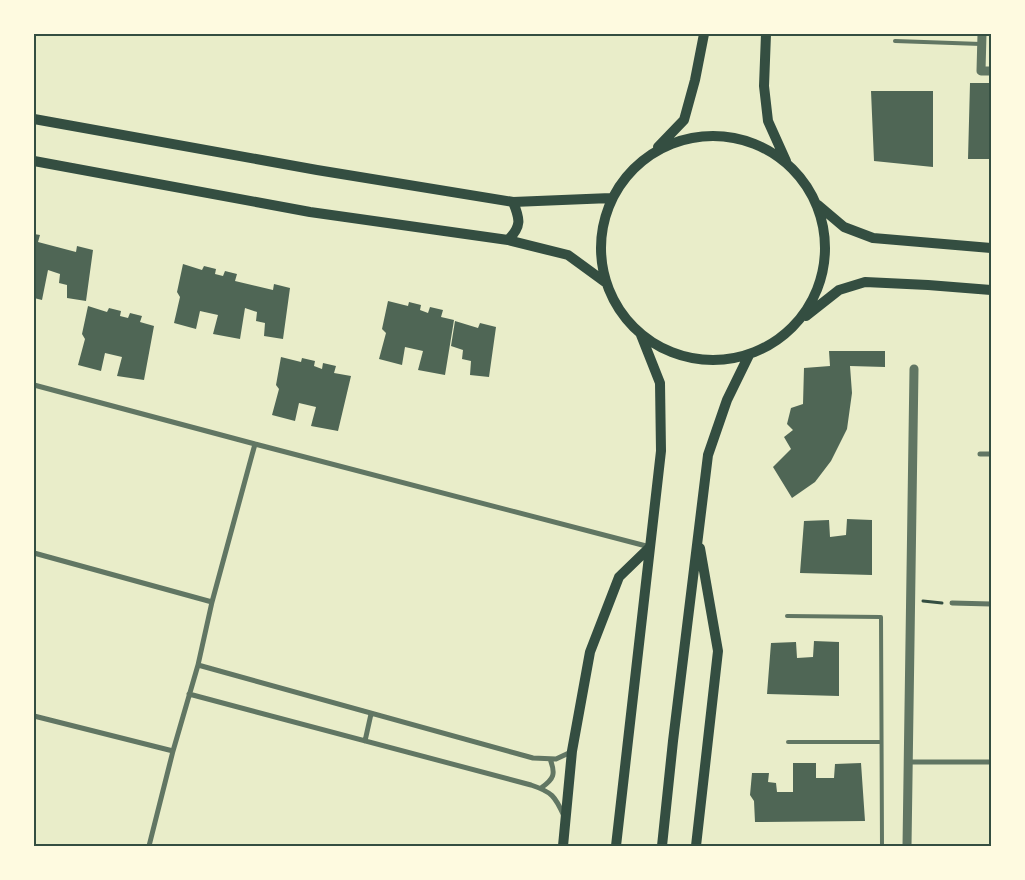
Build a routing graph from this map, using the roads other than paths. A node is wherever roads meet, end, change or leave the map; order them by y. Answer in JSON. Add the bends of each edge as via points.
{"nodes":[{"id":1,"x":704,"y":34,"type":"edge"},
{"id":2,"x":766,"y":34,"type":"edge"},
{"id":3,"x":982,"y":34,"type":"edge"},
{"id":4,"x":895,"y":41,"type":"dead end"},
{"id":5,"x":982,"y":44,"type":"junction"},
{"id":6,"x":991,"y":71,"type":"edge"},
{"id":7,"x":34,"y":119,"type":"edge"},
{"id":8,"x":654,"y":152,"type":"junction"},
{"id":9,"x":34,"y":161,"type":"edge"},
{"id":10,"x":786,"y":161,"type":"junction"},
{"id":11,"x":611,"y":198,"type":"junction"},
{"id":12,"x":513,"y":202,"type":"junction"},
{"id":13,"x":818,"y":205,"type":"junction"},
{"id":14,"x":508,"y":240,"type":"junction"},
{"id":15,"x":991,"y":248,"type":"edge"},
{"id":16,"x":605,"y":282,"type":"junction"},
{"id":17,"x":991,"y":290,"type":"edge"},
{"id":18,"x":800,"y":321,"type":"junction"},
{"id":19,"x":641,"y":335,"type":"junction"},
{"id":20,"x":750,"y":355,"type":"junction"},
{"id":21,"x":914,"y":369,"type":"dead end"},
{"id":22,"x":34,"y":385,"type":"edge"},
{"id":23,"x":255,"y":444,"type":"junction"},
{"id":24,"x":980,"y":454,"type":"dead end"},
{"id":25,"x":991,"y":454,"type":"edge"},
{"id":26,"x":698,"y":536,"type":"junction"},
{"id":27,"x":650,"y":547,"type":"junction"},
{"id":28,"x":34,"y":553,"type":"edge"},
{"id":29,"x":212,"y":602,"type":"junction"},
{"id":30,"x":952,"y":603,"type":"road end"},
{"id":31,"x":991,"y":604,"type":"edge"},
{"id":32,"x":787,"y":616,"type":"dead end"},
{"id":33,"x":198,"y":666,"type":"junction"},
{"id":34,"x":189,"y":694,"type":"junction"},
{"id":35,"x":371,"y":714,"type":"junction"},
{"id":36,"x":34,"y":716,"type":"edge"},
{"id":37,"x":365,"y":741,"type":"junction"},
{"id":38,"x":788,"y":742,"type":"dead end"},
{"id":39,"x":881,"y":742,"type":"junction"},
{"id":40,"x":173,"y":751,"type":"junction"},
{"id":41,"x":572,"y":751,"type":"junction"},
{"id":42,"x":550,"y":759,"type":"junction"},
{"id":43,"x":909,"y":762,"type":"junction"},
{"id":44,"x":991,"y":762,"type":"edge"},
{"id":45,"x":541,"y":788,"type":"junction"},
{"id":46,"x":566,"y":819,"type":"junction"},
{"id":47,"x":149,"y":846,"type":"edge"},
{"id":48,"x":563,"y":846,"type":"edge"},
{"id":49,"x":616,"y":846,"type":"edge"},
{"id":50,"x":662,"y":846,"type":"edge"},
{"id":51,"x":696,"y":846,"type":"edge"},
{"id":52,"x":882,"y":846,"type":"edge"},
{"id":53,"x":907,"y":846,"type":"edge"}],
"edges":[{"from":1,"to":8,"type":"main road","via":[[684,120]]},
{"from":2,"to":10,"type":"main road","via":[[764,86],[768,122]]},
{"from":3,"to":5,"type":"street"},
{"from":4,"to":5,"type":"lane"},
{"from":5,"to":6,"type":"street","via":[[981,71]]},
{"from":7,"to":12,"type":"main road"},
{"from":8,"to":10,"type":"main road","via":[[686,138],[721,135],[755,143]]},
{"from":8,"to":11,"type":"main road","via":[[629,172]]},
{"from":9,"to":14,"type":"main road","via":[[310,212]]},
{"from":10,"to":13,"type":"main road","via":[[804,181]]},
{"from":11,"to":12,"type":"main road"},
{"from":11,"to":16,"type":"main road","via":[[602,225],[600,254]]},
{"from":12,"to":14,"type":"main road","via":[[519,217],[516,232]]},
{"from":13,"to":15,"type":"main road","via":[[844,227],[873,238]]},
{"from":13,"to":18,"type":"main road","via":[[826,235],[825,266],[816,295]]},
{"from":14,"to":16,"type":"main road","via":[[568,255]]},
{"from":16,"to":19,"type":"main road","via":[[619,311]]},
{"from":17,"to":18,"type":"main road","via":[[865,282],[839,290]]},
{"from":18,"to":20,"type":"main road","via":[[777,341]]},
{"from":19,"to":20,"type":"main road","via":[[683,356],[712,361]]},
{"from":19,"to":27,"type":"main road","via":[[660,383],[661,452]]},
{"from":20,"to":26,"type":"main road","via":[[727,400],[708,454]]},
{"from":21,"to":43,"type":"street"},
{"from":22,"to":23,"type":"street"},
{"from":23,"to":27,"type":"street"},
{"from":23,"to":29,"type":"street"},
{"from":24,"to":25,"type":"street"},
{"from":26,"to":50,"type":"main road"},
{"from":26,"to":51,"type":"main road","via":[[718,651]]},
{"from":27,"to":41,"type":"main road","via":[[619,577],[590,652]]},
{"from":27,"to":49,"type":"main road"},
{"from":28,"to":29,"type":"street"},
{"from":29,"to":33,"type":"street"},
{"from":30,"to":31,"type":"street"},
{"from":32,"to":39,"type":"lane","via":[[880,617]]},
{"from":33,"to":34,"type":"street"},
{"from":33,"to":35,"type":"street"},
{"from":34,"to":37,"type":"street"},
{"from":34,"to":40,"type":"street"},
{"from":35,"to":37,"type":"street"},
{"from":35,"to":42,"type":"street","via":[[532,758]]},
{"from":36,"to":40,"type":"street"},
{"from":37,"to":45,"type":"street"},
{"from":38,"to":39,"type":"lane"},
{"from":39,"to":52,"type":"lane"},
{"from":40,"to":47,"type":"street"},
{"from":41,"to":42,"type":"street"},
{"from":41,"to":46,"type":"main road"},
{"from":42,"to":45,"type":"street","via":[[553,777]]},
{"from":43,"to":44,"type":"street"},
{"from":43,"to":53,"type":"street"},
{"from":45,"to":46,"type":"street","via":[[557,801]]},
{"from":46,"to":48,"type":"main road"}]}
